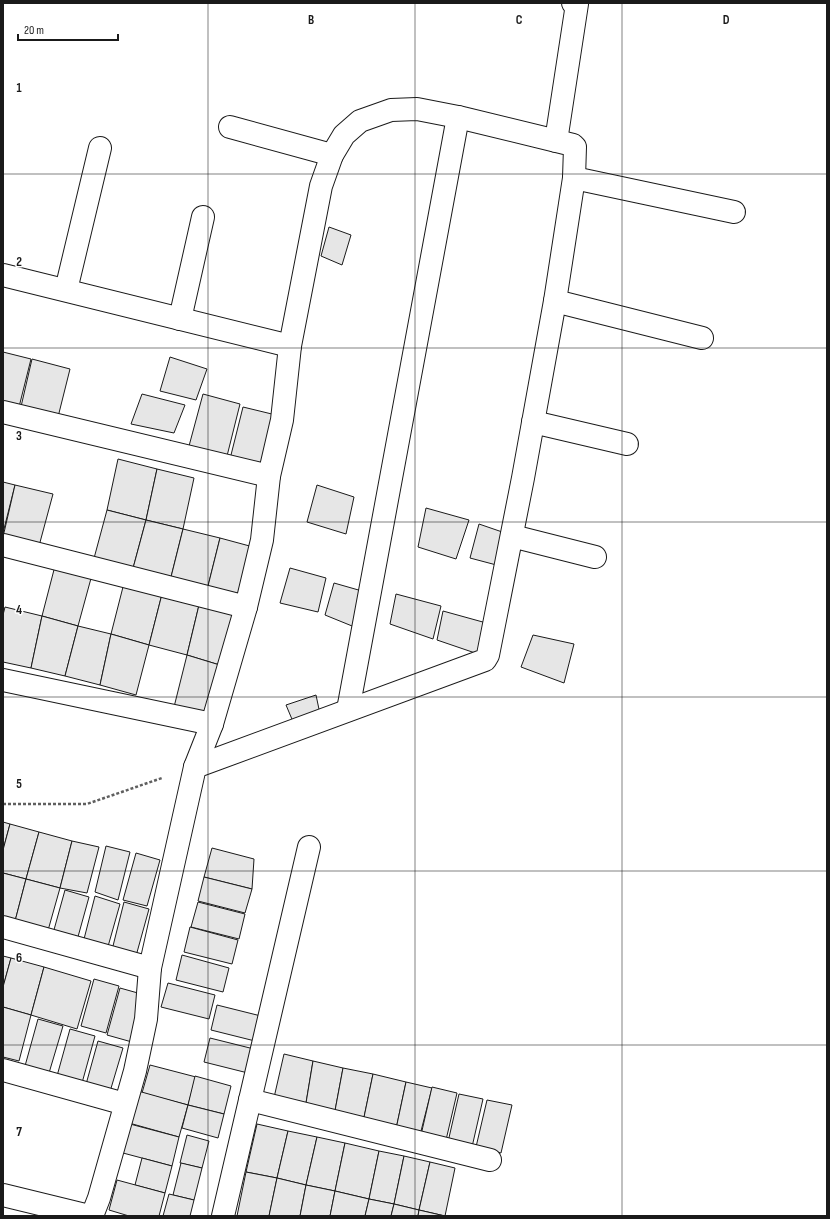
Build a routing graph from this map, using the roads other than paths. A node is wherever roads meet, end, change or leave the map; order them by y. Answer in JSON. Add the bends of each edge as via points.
{"nodes":[{"id":1,"x":573,"y":3,"type":"edge"},
{"id":2,"x":458,"y":117,"type":"junction"},
{"id":3,"x":230,"y":127,"type":"dead end"},
{"id":4,"x":556,"y":140,"type":"junction"},
{"id":5,"x":100,"y":148,"type":"dead end"},
{"id":6,"x":332,"y":155,"type":"junction"},
{"id":7,"x":574,"y":178,"type":"junction"},
{"id":8,"x":734,"y":212,"type":"dead end"},
{"id":9,"x":203,"y":217,"type":"dead end"},
{"id":10,"x":3,"y":274,"type":"edge"},
{"id":11,"x":66,"y":290,"type":"junction"},
{"id":12,"x":555,"y":301,"type":"junction"},
{"id":13,"x":180,"y":318,"type":"junction"},
{"id":14,"x":702,"y":338,"type":"dead end"},
{"id":15,"x":290,"y":346,"type":"junction"},
{"id":16,"x":3,"y":412,"type":"edge"},
{"id":17,"x":533,"y":422,"type":"junction"},
{"id":18,"x":627,"y":444,"type":"dead end"},
{"id":19,"x":269,"y":476,"type":"junction"},
{"id":20,"x":512,"y":536,"type":"junction"},
{"id":21,"x":3,"y":546,"type":"edge"},
{"id":22,"x":595,"y":557,"type":"dead end"},
{"id":23,"x":246,"y":607,"type":"junction"},
{"id":24,"x":3,"y":680,"type":"edge"},
{"id":25,"x":348,"y":710,"type":"junction"},
{"id":26,"x":212,"y":724,"type":"junction"},
{"id":27,"x":194,"y":767,"type":"junction"},
{"id":28,"x":309,"y":847,"type":"dead end"},
{"id":29,"x":3,"y":927,"type":"edge"},
{"id":30,"x":150,"y":968,"type":"junction"},
{"id":31,"x":3,"y":1070,"type":"edge"},
{"id":32,"x":250,"y":1100,"type":"junction"},
{"id":33,"x":126,"y":1104,"type":"junction"},
{"id":34,"x":490,"y":1160,"type":"dead end"},
{"id":35,"x":3,"y":1195,"type":"edge"},
{"id":36,"x":91,"y":1216,"type":"edge"},
{"id":37,"x":223,"y":1216,"type":"edge"}],
"edges":[{"from":1,"to":4,"type":"street","via":[[577,4]]},
{"from":2,"to":4,"type":"street"},
{"from":2,"to":6,"type":"street","via":[[417,109],[391,110],[360,121],[344,135]]},
{"from":2,"to":25,"type":"street"},
{"from":3,"to":6,"type":"street"},
{"from":4,"to":7,"type":"street","via":[[575,147]]},
{"from":5,"to":11,"type":"street"},
{"from":6,"to":15,"type":"street","via":[[321,186]]},
{"from":7,"to":8,"type":"street"},
{"from":7,"to":12,"type":"street"},
{"from":9,"to":13,"type":"street"},
{"from":10,"to":11,"type":"street"},
{"from":11,"to":13,"type":"street"},
{"from":12,"to":14,"type":"street"},
{"from":12,"to":17,"type":"street"},
{"from":13,"to":15,"type":"street"},
{"from":15,"to":19,"type":"street","via":[[282,420]]},
{"from":16,"to":19,"type":"street"},
{"from":17,"to":18,"type":"street"},
{"from":17,"to":20,"type":"street"},
{"from":19,"to":23,"type":"street","via":[[262,540]]},
{"from":20,"to":22,"type":"street"},
{"from":20,"to":25,"type":"street","via":[[485,660]]},
{"from":21,"to":23,"type":"street"},
{"from":23,"to":26,"type":"street"},
{"from":24,"to":26,"type":"street"},
{"from":25,"to":27,"type":"street"},
{"from":26,"to":27,"type":"street"},
{"from":27,"to":30,"type":"street"},
{"from":28,"to":32,"type":"street"},
{"from":29,"to":30,"type":"street"},
{"from":30,"to":33,"type":"street","via":[[146,1019]]},
{"from":31,"to":33,"type":"street"},
{"from":32,"to":34,"type":"street"},
{"from":32,"to":37,"type":"street"},
{"from":33,"to":36,"type":"street","via":[[99,1198]]},
{"from":35,"to":36,"type":"street"}]}
